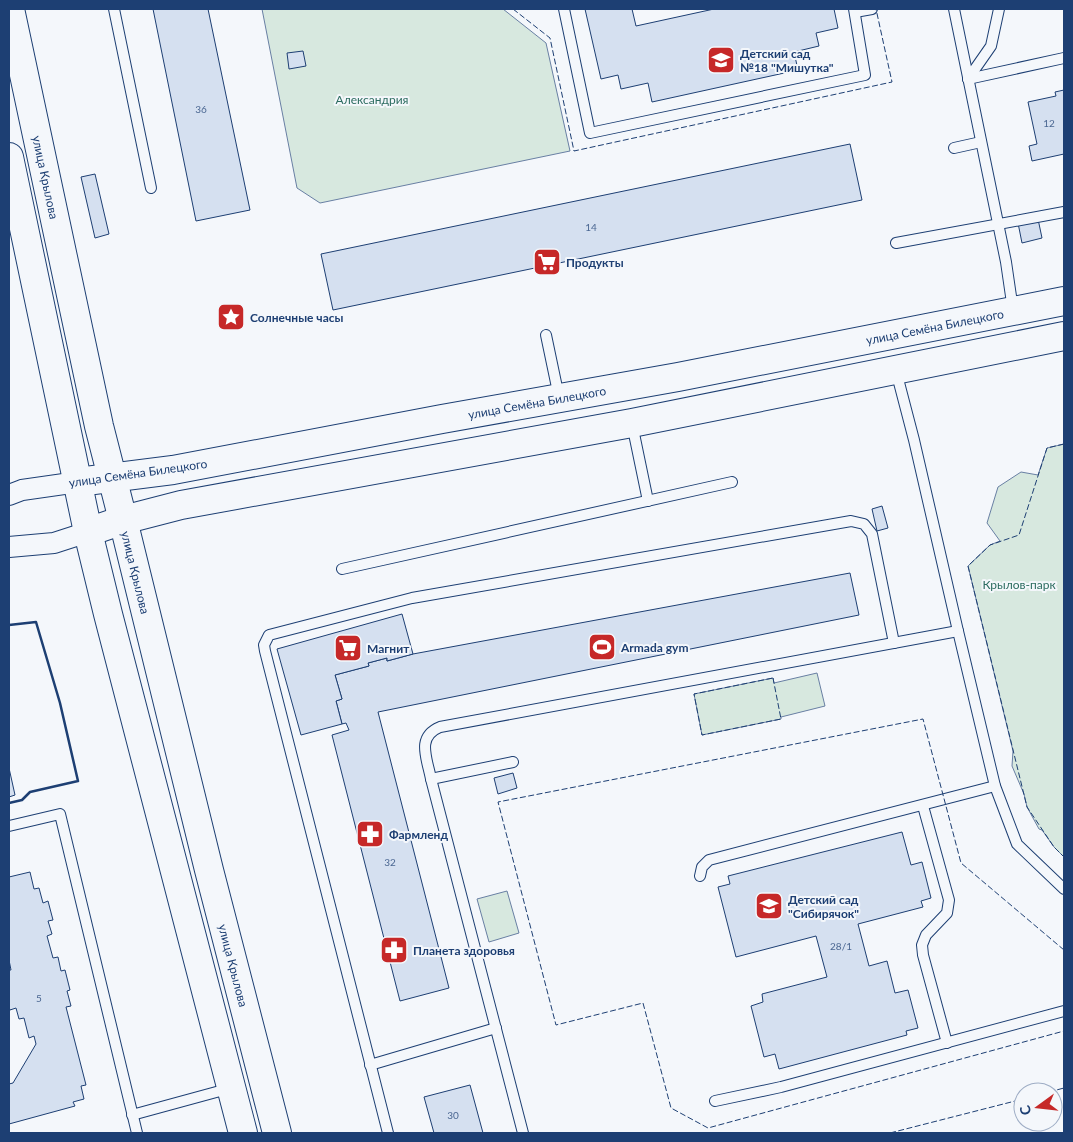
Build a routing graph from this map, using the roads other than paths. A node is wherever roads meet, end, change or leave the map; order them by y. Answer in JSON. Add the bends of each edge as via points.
{"nodes":[{"id":1,"x":10,"y":9,"type":"edge"},
{"id":2,"x":114,"y":9,"type":"edge"},
{"id":3,"x":564,"y":9,"type":"edge"},
{"id":4,"x":872,"y":9,"type":"edge"},
{"id":5,"x":954,"y":9,"type":"edge"},
{"id":6,"x":1000,"y":9,"type":"edge"},
{"id":7,"x":854,"y":10,"type":"edge"},
{"id":8,"x":1064,"y":58,"type":"edge"},
{"id":9,"x":968,"y":79,"type":"junction"},
{"id":10,"x":981,"y":142,"type":"junction"},
{"id":11,"x":954,"y":148,"type":"dead end"},
{"id":12,"x":9,"y":157,"type":"edge"},
{"id":13,"x":151,"y":188,"type":"dead end"},
{"id":14,"x":1064,"y":212,"type":"edge"},
{"id":15,"x":998,"y":224,"type":"junction"},
{"id":16,"x":896,"y":243,"type":"dead end"},
{"id":17,"x":1064,"y":301,"type":"edge"},
{"id":18,"x":1014,"y":310,"type":"junction"},
{"id":19,"x":546,"y":335,"type":"dead end"},
{"id":20,"x":1064,"y":336,"type":"edge"},
{"id":21,"x":896,"y":370,"type":"junction"},
{"id":22,"x":559,"y":398,"type":"junction"},
{"id":23,"x":632,"y":423,"type":"junction"},
{"id":24,"x":112,"y":476,"type":"junction"},
{"id":25,"x":78,"y":482,"type":"junction"},
{"id":26,"x":732,"y":482,"type":"dead end"},
{"id":27,"x":9,"y":495,"type":"edge"},
{"id":28,"x":648,"y":501,"type":"junction"},
{"id":29,"x":123,"y":520,"type":"junction"},
{"id":30,"x":88,"y":532,"type":"junction"},
{"id":31,"x":9,"y":547,"type":"edge"},
{"id":32,"x":342,"y":569,"type":"dead end"},
{"id":33,"x":958,"y":631,"type":"junction"},
{"id":34,"x":894,"y":643,"type":"junction"},
{"id":35,"x":513,"y":762,"type":"dead end"},
{"id":36,"x":431,"y":779,"type":"junction"},
{"id":37,"x":995,"y":786,"type":"junction"},
{"id":38,"x":923,"y":806,"type":"junction"},
{"id":39,"x":9,"y":826,"type":"edge"},
{"id":40,"x":700,"y":876,"type":"dead end"},
{"id":41,"x":1064,"y":889,"type":"edge"},
{"id":42,"x":1064,"y":1011,"type":"edge"},
{"id":43,"x":496,"y":1028,"type":"junction"},
{"id":44,"x":947,"y":1042,"type":"junction"},
{"id":45,"x":370,"y":1065,"type":"junction"},
{"id":46,"x":232,"y":1087,"type":"junction"},
{"id":47,"x":715,"y":1101,"type":"dead end"},
{"id":48,"x":132,"y":1115,"type":"junction"},
{"id":49,"x":137,"y":1133,"type":"edge"},
{"id":50,"x":243,"y":1133,"type":"edge"},
{"id":51,"x":277,"y":1133,"type":"edge"},
{"id":52,"x":388,"y":1133,"type":"edge"},
{"id":53,"x":523,"y":1133,"type":"edge"}],
"edges":[{"from":1,"to":24,"type":"main road","name":"улица Крылова"},
{"from":2,"to":13,"type":"lane"},
{"from":3,"to":7,"type":"lane","via":[[590,133],[865,74]]},
{"from":4,"to":7,"type":"lane"},
{"from":5,"to":9,"type":"lane"},
{"from":6,"to":9,"type":"lane","via":[[990,46]]},
{"from":8,"to":9,"type":"lane"},
{"from":9,"to":10,"type":"lane"},
{"from":10,"to":11,"type":"lane"},
{"from":10,"to":15,"type":"lane"},
{"from":12,"to":25,"type":"main road"},
{"from":14,"to":15,"type":"lane"},
{"from":15,"to":16,"type":"lane"},
{"from":15,"to":18,"type":"lane"},
{"from":17,"to":18,"type":"main road","name":"улица Семёна Билецкого"},
{"from":18,"to":22,"type":"main road","name":"улица Семёна Билецкого"},
{"from":19,"to":22,"type":"lane"},
{"from":20,"to":21,"type":"main road"},
{"from":21,"to":23,"type":"main road"},
{"from":21,"to":33,"type":"lane"},
{"from":22,"to":24,"type":"main road","name":"улица Семёна Билецкого","via":[[173,470]]},
{"from":23,"to":28,"type":"lane"},
{"from":23,"to":29,"type":"main road","via":[[191,504]]},
{"from":24,"to":25,"type":"main road","name":"улица Семёна Билецкого"},
{"from":24,"to":29,"type":"main road","name":"улица Крылова"},
{"from":25,"to":27,"type":"street","name":"улица Семёна Билецкого","via":[[22,490]]},
{"from":25,"to":30,"type":"main road"},
{"from":26,"to":28,"type":"lane"},
{"from":28,"to":32,"type":"lane"},
{"from":29,"to":30,"type":"main road"},
{"from":29,"to":51,"type":"main road","name":"улица Крылова"},
{"from":30,"to":31,"type":"street","via":[[54,543]]},
{"from":30,"to":46,"type":"main road"},
{"from":33,"to":34,"type":"lane"},
{"from":33,"to":37,"type":"lane"},
{"from":34,"to":36,"type":"lane","via":[[440,727],[431,730],[424,747]]},
{"from":34,"to":45,"type":"lane","via":[[872,534],[864,524],[851,521],[412,598],[269,635],[265,651]]},
{"from":35,"to":36,"type":"lane"},
{"from":36,"to":43,"type":"lane"},
{"from":37,"to":38,"type":"lane"},
{"from":37,"to":41,"type":"lane","via":[[1017,844]]},
{"from":38,"to":40,"type":"lane","via":[[709,860],[702,867]]},
{"from":38,"to":44,"type":"lane","via":[[949,900],[947,913],[926,935],[922,945]]},
{"from":39,"to":48,"type":"lane","via":[[60,814]]},
{"from":42,"to":44,"type":"lane"},
{"from":43,"to":45,"type":"lane"},
{"from":43,"to":53,"type":"lane"},
{"from":44,"to":47,"type":"lane","via":[[782,1087]]},
{"from":45,"to":52,"type":"lane"},
{"from":46,"to":48,"type":"lane"},
{"from":46,"to":50,"type":"main road"},
{"from":48,"to":49,"type":"lane"}]}
